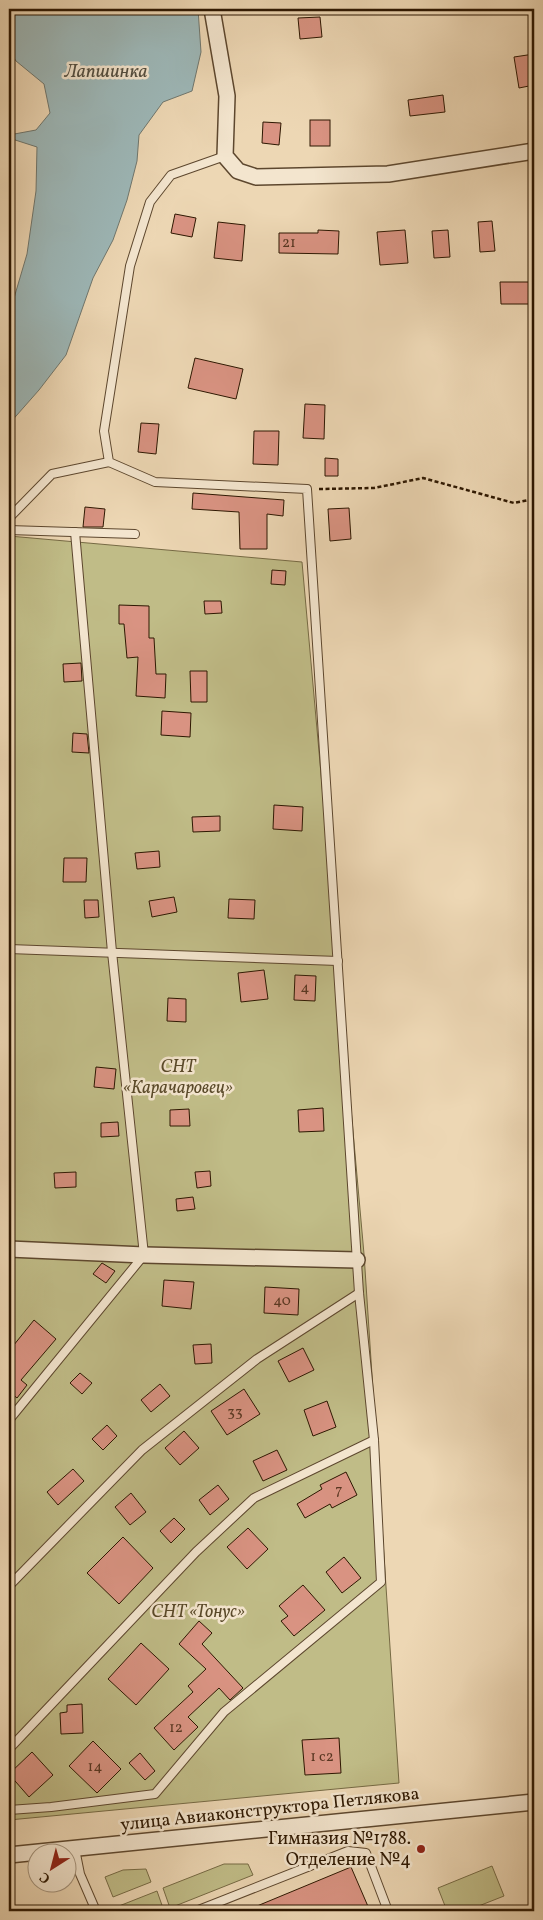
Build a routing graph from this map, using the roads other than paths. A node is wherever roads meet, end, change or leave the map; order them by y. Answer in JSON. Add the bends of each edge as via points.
{"nodes":[{"id":1,"x":212,"y":9,"type":"edge"},
{"id":2,"x":534,"y":151,"type":"edge"},
{"id":3,"x":225,"y":156,"type":"junction"},
{"id":4,"x":109,"y":462,"type":"junction"},
{"id":5,"x":9,"y":518,"type":"edge"},
{"id":6,"x":9,"y":530,"type":"edge"},
{"id":7,"x":76,"y":532,"type":"junction"},
{"id":8,"x":135,"y":534,"type":"dead end"},
{"id":9,"x":9,"y":949,"type":"edge"},
{"id":10,"x":112,"y":952,"type":"junction"},
{"id":11,"x":338,"y":961,"type":"junction"},
{"id":12,"x":9,"y":1249,"type":"edge"},
{"id":13,"x":144,"y":1255,"type":"junction"},
{"id":14,"x":357,"y":1260,"type":"junction"},
{"id":15,"x":359,"y":1293,"type":"junction"},
{"id":16,"x":9,"y":1420,"type":"edge"},
{"id":17,"x":374,"y":1440,"type":"junction"},
{"id":18,"x":9,"y":1586,"type":"edge"},
{"id":19,"x":9,"y":1749,"type":"edge"},
{"id":20,"x":534,"y":1802,"type":"edge"},
{"id":21,"x":9,"y":1810,"type":"edge"},
{"id":22,"x":78,"y":1848,"type":"edge"},
{"id":23,"x":28,"y":1853,"type":"edge"},
{"id":24,"x":9,"y":1855,"type":"edge"},
{"id":25,"x":78,"y":1864,"type":"edge"},
{"id":26,"x":96,"y":1911,"type":"edge"},
{"id":27,"x":196,"y":1911,"type":"edge"},
{"id":28,"x":388,"y":1911,"type":"edge"}],
"edges":[{"from":1,"to":3,"type":"street","via":[[227,96]]},
{"from":2,"to":3,"type":"street","via":[[388,174],[256,177],[238,171]]},
{"from":3,"to":4,"type":"lane","via":[[171,175],[150,202],[130,266],[104,431]]},
{"from":4,"to":5,"type":"lane","via":[[52,474]]},
{"from":4,"to":11,"type":"lane","via":[[155,482],[307,489]]},
{"from":6,"to":7,"type":"lane"},
{"from":7,"to":8,"type":"lane"},
{"from":7,"to":10,"type":"lane"},
{"from":9,"to":10,"type":"lane"},
{"from":10,"to":11,"type":"lane"},
{"from":10,"to":13,"type":"lane"},
{"from":11,"to":14,"type":"lane"},
{"from":12,"to":13,"type":"street"},
{"from":13,"to":14,"type":"street"},
{"from":13,"to":16,"type":"lane"},
{"from":14,"to":15,"type":"lane"},
{"from":15,"to":17,"type":"lane"},
{"from":15,"to":18,"type":"lane","via":[[257,1358],[142,1450]]},
{"from":17,"to":19,"type":"lane","via":[[254,1498],[196,1552]]},
{"from":17,"to":21,"type":"lane","via":[[381,1582],[224,1712],[155,1794]]},
{"from":20,"to":22,"type":"street","name":"улица Авиаконструктора Петлякова"},
{"from":23,"to":24,"type":"street","name":"улица Авиаконструктора Петлякова"},
{"from":25,"to":26,"type":"lane"},
{"from":27,"to":28,"type":"lane","via":[[353,1850],[366,1853]]}]}
